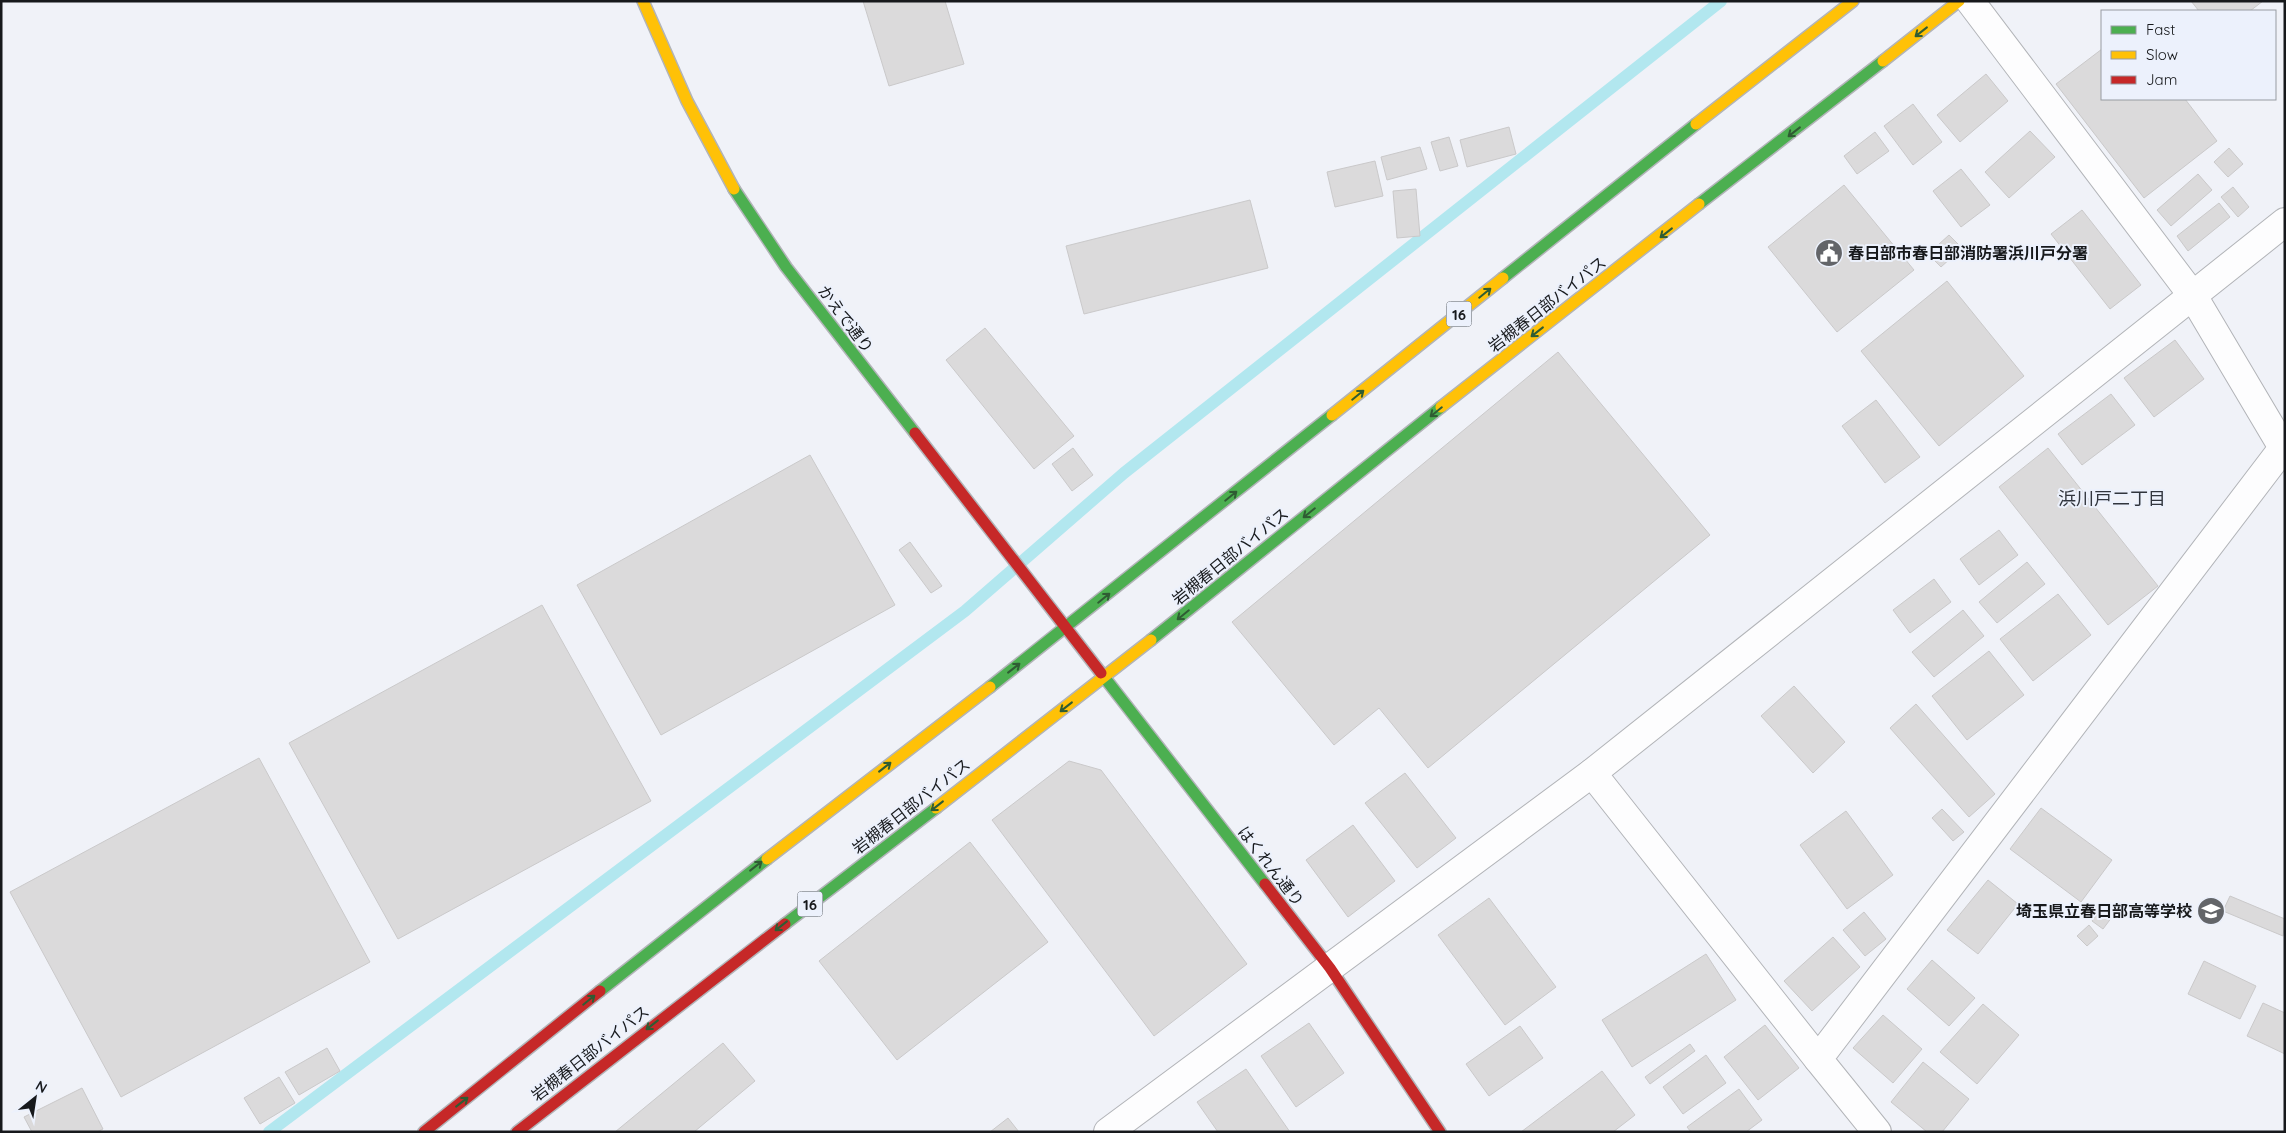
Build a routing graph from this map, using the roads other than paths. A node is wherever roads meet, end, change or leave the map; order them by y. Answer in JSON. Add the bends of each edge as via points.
{"nodes":[{"id":1,"x":643,"y":1,"type":"edge"},
{"id":2,"x":1853,"y":1,"type":"edge"},
{"id":3,"x":1959,"y":1,"type":"edge"},
{"id":4,"x":1970,"y":1,"type":"edge"},
{"id":5,"x":2285,"y":222,"type":"edge"},
{"id":6,"x":2193,"y":296,"type":"junction"},
{"id":7,"x":2284,"y":449,"type":"edge"},
{"id":8,"x":1066,"y":628,"type":"junction"},
{"id":9,"x":1105,"y":677,"type":"junction"},
{"id":10,"x":1592,"y":773,"type":"junction"},
{"id":11,"x":1330,"y":968,"type":"junction"},
{"id":12,"x":1818,"y":1059,"type":"junction"},
{"id":13,"x":424,"y":1132,"type":"edge"},
{"id":14,"x":518,"y":1132,"type":"edge"},
{"id":15,"x":1108,"y":1132,"type":"edge"},
{"id":16,"x":1440,"y":1132,"type":"edge"},
{"id":17,"x":1877,"y":1132,"type":"edge"}],
"edges":[{"from":1,"to":8,"type":"main road","name":"かえで通り","via":[[704,133],[739,196],[786,266]]},
{"from":8,"to":2,"type":"main road","number":"16","one_way":true},
{"from":3,"to":9,"type":"main road","name":"岩槻春日部バイパス","number":"16","one_way":true,"via":[[1474,381]]},
{"from":4,"to":6,"type":"street"},
{"from":5,"to":6,"type":"street"},
{"from":6,"to":7,"type":"street"},
{"from":6,"to":10,"type":"street"},
{"from":7,"to":12,"type":"street"},
{"from":8,"to":9,"type":"main road","name":"はくれん通り"},
{"from":13,"to":8,"type":"main road","number":"16","one_way":true,"via":[[718,896]]},
{"from":9,"to":11,"type":"main road","name":"はくれん通り"},
{"from":9,"to":14,"type":"main road","name":"岩槻春日部バイパス","number":"16","one_way":true},
{"from":10,"to":11,"type":"street"},
{"from":10,"to":12,"type":"street"},
{"from":11,"to":15,"type":"street"},
{"from":11,"to":16,"type":"main road","name":"はくれん通り"},
{"from":12,"to":17,"type":"street"}]}
